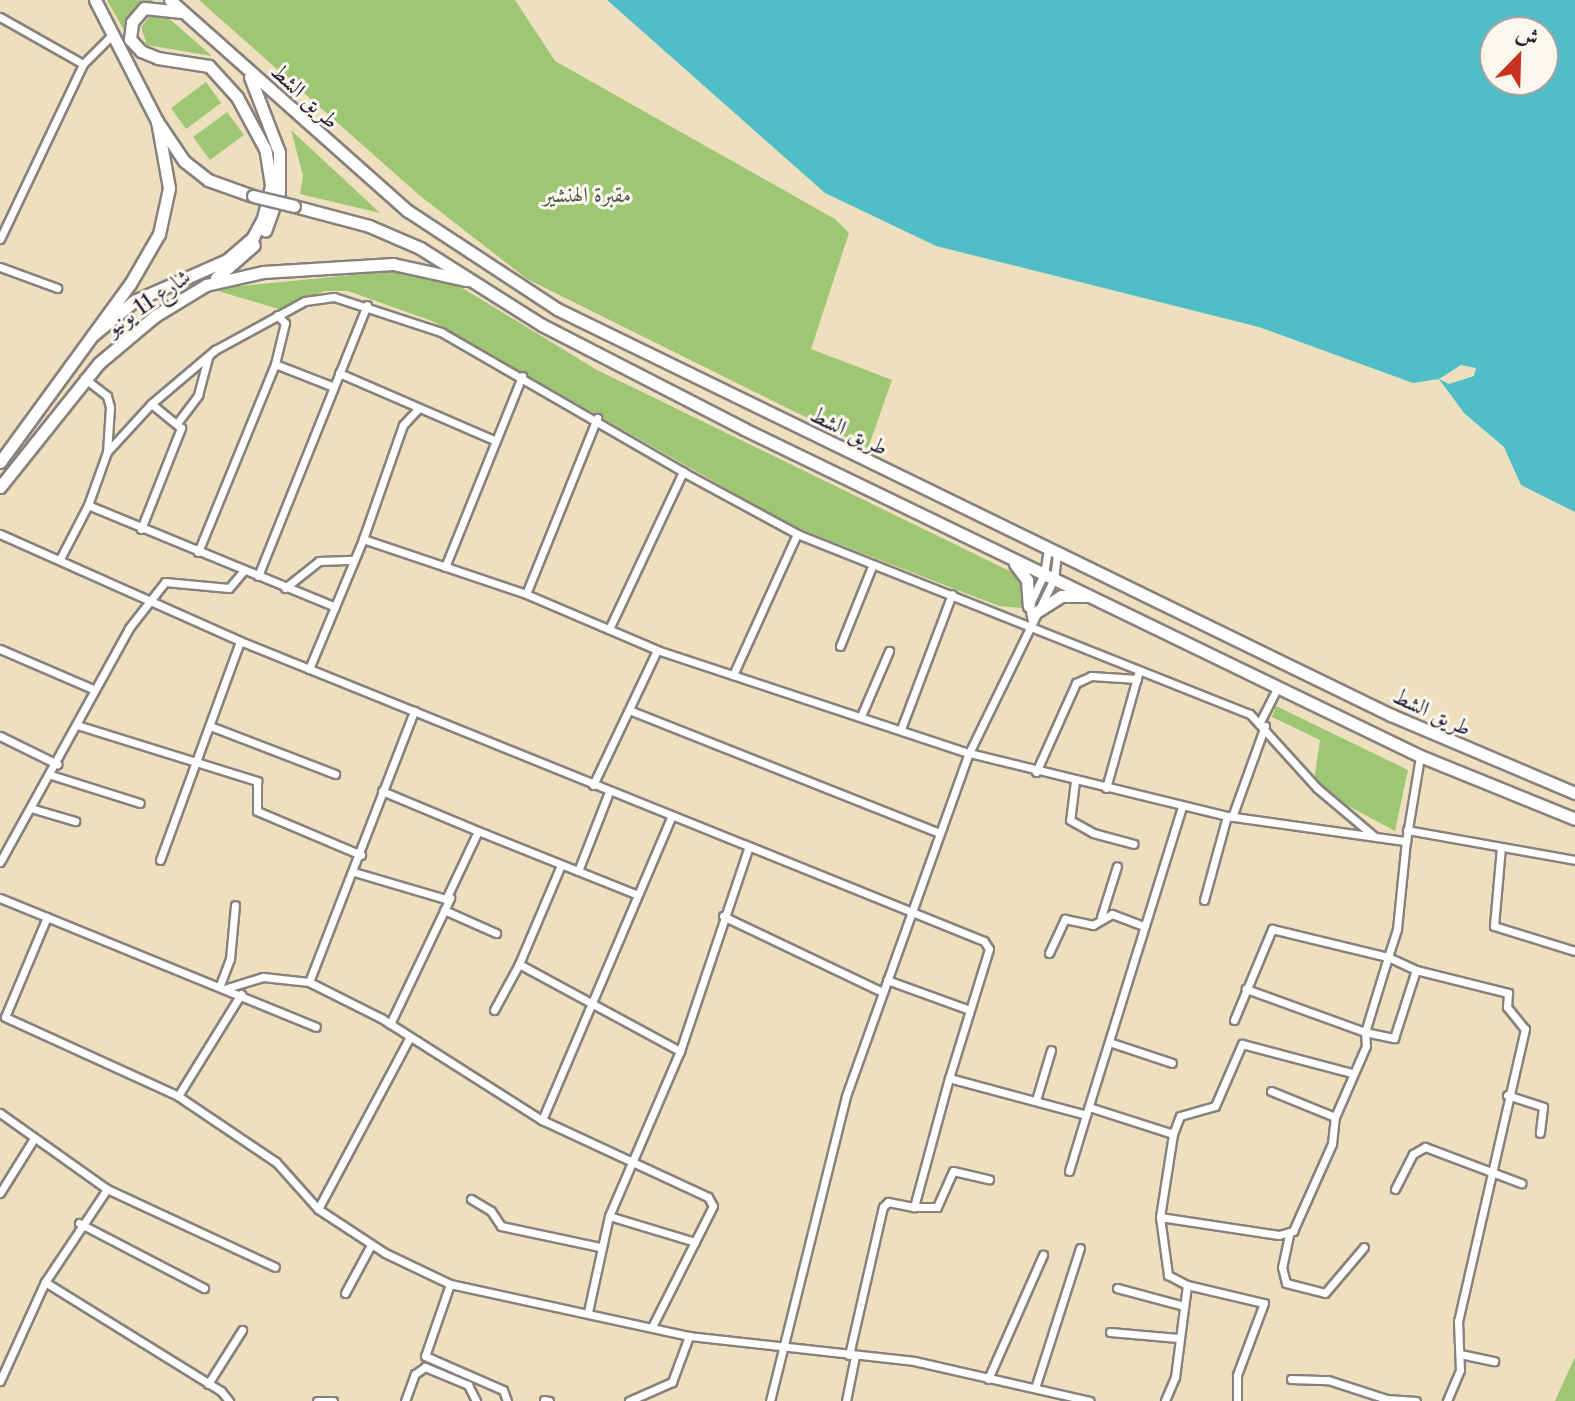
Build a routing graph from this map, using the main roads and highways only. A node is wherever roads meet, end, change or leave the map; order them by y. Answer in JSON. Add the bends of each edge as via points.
{"nodes":[{"id":1,"x":170,"y":0,"type":"edge"},
{"id":2,"x":96,"y":2,"type":"edge"},
{"id":3,"x":182,"y":12,"type":"junction"},
{"id":4,"x":245,"y":67,"type":"junction"},
{"id":5,"x":157,"y":121,"type":"junction"},
{"id":6,"x":474,"y":281,"type":"junction"},
{"id":7,"x":206,"y":285,"type":"junction"},
{"id":8,"x":93,"y":335,"type":"junction"},
{"id":9,"x":0,"y":462,"type":"edge"},
{"id":10,"x":0,"y":487,"type":"edge"},
{"id":11,"x":1006,"y":555,"type":"junction"},
{"id":12,"x":1090,"y":596,"type":"junction"},
{"id":13,"x":1575,"y":793,"type":"edge"},
{"id":14,"x":1575,"y":819,"type":"edge"}],
"edges":[{"from":1,"to":3,"type":"highway","name":"طريق الشط"},
{"from":2,"to":5,"type":"highway"},
{"from":3,"to":4,"type":"highway","name":"طريق الشط"},
{"from":3,"to":8,"type":"highway","via":[[144,8],[132,22],[130,39],[147,54],[209,66],[237,97],[265,149],[271,185],[263,218],[253,237],[227,260],[134,301]]},
{"from":4,"to":7,"type":"highway","via":[[274,127],[279,192],[272,217],[251,250]]},
{"from":4,"to":13,"type":"highway","name":"طريق الشط","via":[[339,156],[487,267],[619,340],[1453,744]]},
{"from":5,"to":6,"type":"highway","name":"طريق الشط","bridge":true,"via":[[194,172],[253,196],[394,236]]},
{"from":5,"to":8,"type":"highway","name":"شارع 11 يونيو","via":[[169,188],[159,234]]},
{"from":6,"to":7,"type":"highway","name":"شارع 11 يونيو","via":[[393,264],[263,272]]},
{"from":6,"to":11,"type":"highway","name":"طريق الشط","via":[[617,365]]},
{"from":7,"to":10,"type":"highway","name":"شارع 11 يونيو","via":[[155,316],[84,378]]},
{"from":8,"to":9,"type":"highway","name":"شارع 11 يونيو"},
{"from":11,"to":12,"type":"highway","name":"طريق الشط"},
{"from":11,"to":12,"type":"highway","via":[[1027,580],[1033,615],[1061,596]]},
{"from":12,"to":14,"type":"highway","name":"طريق الشط","via":[[1420,756]]}]}
